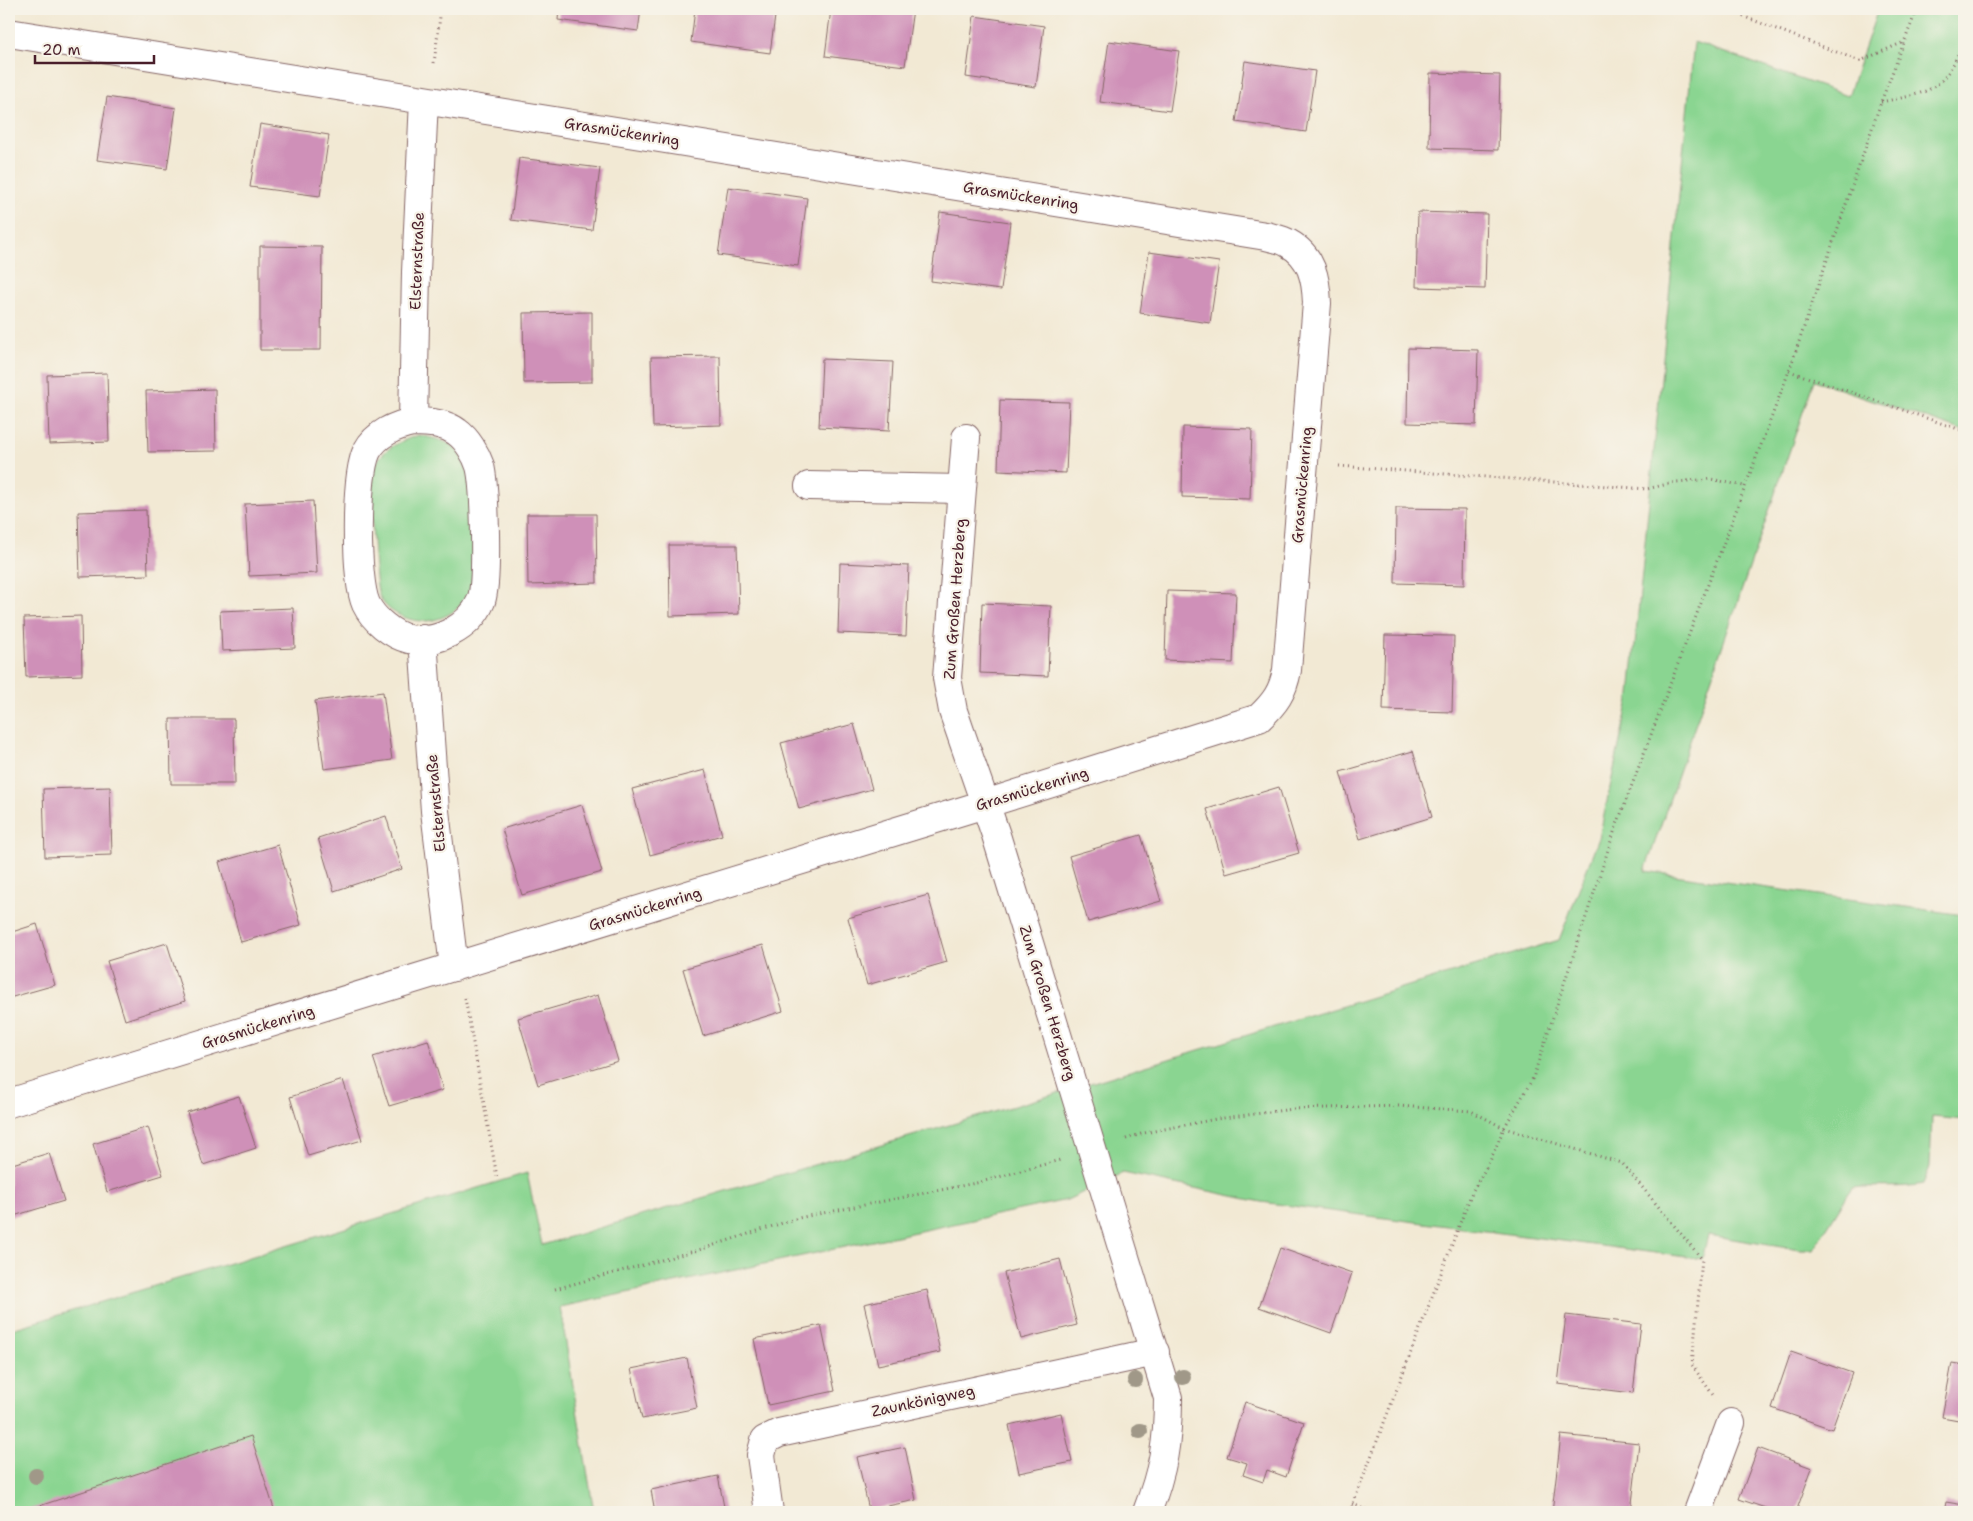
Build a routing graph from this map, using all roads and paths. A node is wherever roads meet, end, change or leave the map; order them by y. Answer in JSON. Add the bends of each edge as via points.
{"nodes":[{"id":1,"x":441,"y":9,"type":"edge"},
{"id":2,"x":1724,"y":9,"type":"edge"},
{"id":3,"x":1917,"y":9,"type":"edge"},
{"id":4,"x":9,"y":33,"type":"edge"},
{"id":5,"x":1964,"y":39,"type":"edge"},
{"id":6,"x":1905,"y":42,"type":"junction"},
{"id":7,"x":434,"y":63,"type":"dead end"},
{"id":8,"x":424,"y":100,"type":"junction"},
{"id":9,"x":1881,"y":102,"type":"junction"},
{"id":10,"x":1789,"y":372,"type":"junction"},
{"id":11,"x":413,"y":422,"type":"junction"},
{"id":12,"x":1964,"y":431,"type":"edge"},
{"id":13,"x":966,"y":438,"type":"dead end"},
{"id":14,"x":1304,"y":464,"type":"junction"},
{"id":15,"x":809,"y":486,"type":"dead end"},
{"id":16,"x":1744,"y":486,"type":"junction"},
{"id":17,"x":962,"y":489,"type":"junction"},
{"id":18,"x":423,"y":639,"type":"junction"},
{"id":19,"x":985,"y":804,"type":"junction"},
{"id":20,"x":454,"y":966,"type":"junction"},
{"id":21,"x":465,"y":998,"type":"dead end"},
{"id":22,"x":9,"y":1103,"type":"edge"},
{"id":23,"x":1504,"y":1128,"type":"junction"},
{"id":24,"x":1094,"y":1150,"type":"junction"},
{"id":25,"x":498,"y":1177,"type":"dead end"},
{"id":26,"x":555,"y":1289,"type":"dead end"},
{"id":27,"x":1155,"y":1352,"type":"junction"},
{"id":28,"x":1731,"y":1423,"type":"joint"},
{"id":29,"x":1352,"y":1504,"type":"junction"},
{"id":30,"x":769,"y":1512,"type":"edge"},
{"id":31,"x":1147,"y":1512,"type":"edge"},
{"id":32,"x":1350,"y":1512,"type":"edge"},
{"id":33,"x":1374,"y":1512,"type":"edge"},
{"id":34,"x":1698,"y":1512,"type":"edge"}],
"edges":[{"from":1,"to":7,"type":"path"},
{"from":2,"to":6,"type":"path","via":[[1860,62]]},
{"from":3,"to":6,"type":"path"},
{"from":4,"to":8,"type":"street","name":"Grasmückenring"},
{"from":5,"to":9,"type":"path","via":[[1945,79],[1934,88]]},
{"from":6,"to":9,"type":"path"},
{"from":8,"to":11,"type":"street","name":"Elsternstraße"},
{"from":8,"to":14,"type":"street","name":"Grasmückenring","via":[[1288,242],[1305,258],[1316,279],[1317,303]]},
{"from":9,"to":10,"type":"path"},
{"from":10,"to":12,"type":"path"},
{"from":10,"to":16,"type":"path"},
{"from":11,"to":18,"type":"street","via":[[398,425],[382,435],[368,449],[362,466],[359,489],[361,585],[367,604],[379,622],[409,639]]},
{"from":11,"to":18,"type":"street","via":[[440,424],[457,432],[471,448],[480,466],[482,485],[485,581],[480,601],[470,618],[454,631]]},
{"from":13,"to":17,"type":"street","name":"Zum Großen Herzberg"},
{"from":14,"to":16,"type":"path","via":[[1647,489],[1711,479]]},
{"from":14,"to":19,"type":"street","name":"Grasmückenring","via":[[1287,670],[1283,689],[1273,705],[1259,718],[1238,726]]},
{"from":15,"to":17,"type":"street"},
{"from":16,"to":23,"type":"path","via":[[1613,835],[1533,1078]]},
{"from":17,"to":19,"type":"street","name":"Zum Großen Herzberg","via":[[948,678],[953,711]]},
{"from":18,"to":20,"type":"street","name":"Elsternstraße","via":[[435,811]]},
{"from":19,"to":20,"type":"street","name":"Grasmückenring"},
{"from":19,"to":24,"type":"street","name":"Zum Großen Herzberg"},
{"from":20,"to":22,"type":"street","name":"Grasmückenring"},
{"from":21,"to":25,"type":"path"},
{"from":23,"to":24,"type":"path","via":[[1471,1111],[1340,1106],[1216,1119],[1144,1133]]},
{"from":23,"to":28,"type":"path","via":[[1622,1163],[1702,1259],[1692,1365]]},
{"from":23,"to":29,"type":"path","via":[[1458,1226]]},
{"from":24,"to":26,"type":"path","via":[[981,1182],[798,1218],[705,1248]]},
{"from":24,"to":27,"type":"street","name":"Zum Großen Herzberg"},
{"from":27,"to":30,"type":"street","name":"Zaunkönigweg","via":[[779,1432],[765,1440],[762,1455]]},
{"from":27,"to":31,"type":"street","name":"Zum Großen Herzberg","via":[[1168,1398],[1168,1436],[1158,1484]]},
{"from":28,"to":34,"type":"street"},
{"from":29,"to":32,"type":"path"},
{"from":29,"to":33,"type":"path"}]}
